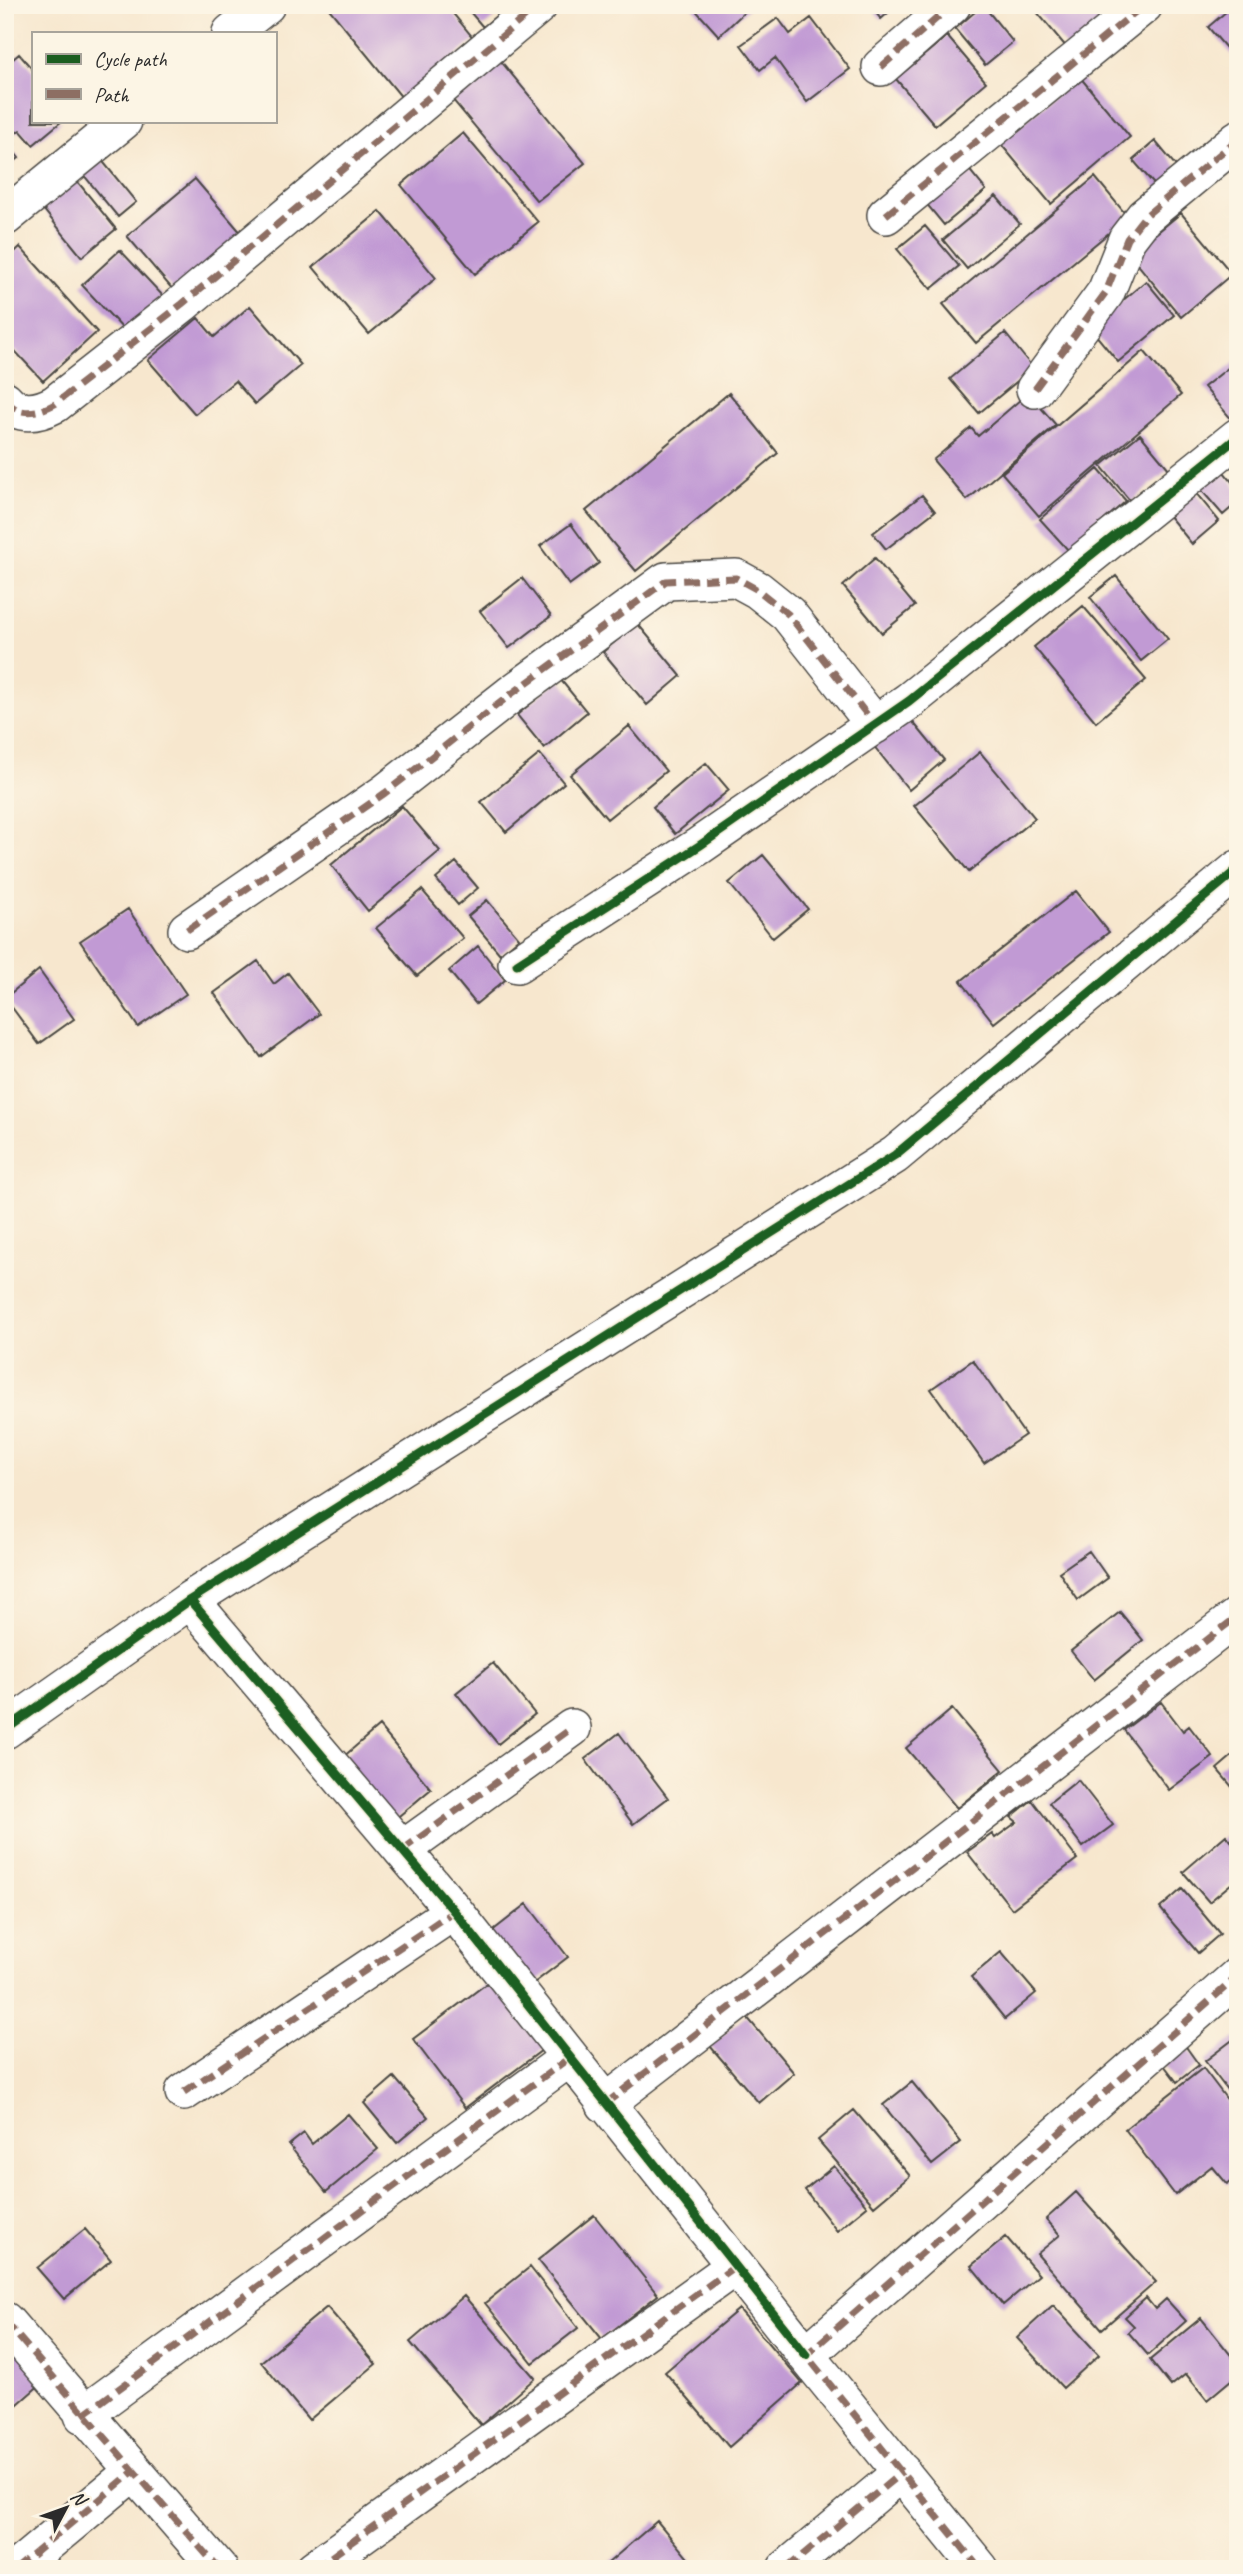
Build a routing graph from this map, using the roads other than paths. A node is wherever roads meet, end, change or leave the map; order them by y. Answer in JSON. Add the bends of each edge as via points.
{"nodes":[{"id":1,"x":266,"y":5,"type":"edge"},
{"id":2,"x":539,"y":5,"type":"edge"},
{"id":3,"x":952,"y":5,"type":"edge"},
{"id":4,"x":1144,"y":5,"type":"edge"},
{"id":5,"x":232,"y":32,"type":"edge"},
{"id":6,"x":881,"y":67,"type":"dead end"},
{"id":7,"x":122,"y":122,"type":"edge"},
{"id":8,"x":1238,"y":139,"type":"edge"},
{"id":9,"x":886,"y":215,"type":"dead end"},
{"id":10,"x":5,"y":216,"type":"edge"},
{"id":11,"x":1035,"y":388,"type":"dead end"},
{"id":12,"x":5,"y":400,"type":"edge"},
{"id":13,"x":1238,"y":437,"type":"edge"},
{"id":14,"x":875,"y":725,"type":"junction"},
{"id":15,"x":1238,"y":869,"type":"edge"},
{"id":16,"x":187,"y":930,"type":"dead end"},
{"id":17,"x":517,"y":964,"type":"dead end"},
{"id":18,"x":190,"y":1600,"type":"junction"},
{"id":19,"x":1238,"y":1616,"type":"edge"},
{"id":20,"x":572,"y":1728,"type":"dead end"},
{"id":21,"x":5,"y":1730,"type":"edge"},
{"id":22,"x":401,"y":1850,"type":"junction"},
{"id":23,"x":454,"y":1911,"type":"junction"},
{"id":24,"x":1238,"y":1976,"type":"edge"},
{"id":25,"x":569,"y":2058,"type":"junction"},
{"id":26,"x":184,"y":2092,"type":"dead end"},
{"id":27,"x":605,"y":2104,"type":"junction"},
{"id":28,"x":734,"y":2267,"type":"junction"},
{"id":29,"x":5,"y":2321,"type":"edge"},
{"id":30,"x":806,"y":2356,"type":"junction"},
{"id":31,"x":83,"y":2414,"type":"junction"},
{"id":32,"x":134,"y":2470,"type":"junction"},
{"id":33,"x":902,"y":2472,"type":"junction"},
{"id":34,"x":16,"y":2569,"type":"edge"},
{"id":35,"x":219,"y":2569,"type":"edge"},
{"id":36,"x":314,"y":2569,"type":"edge"},
{"id":37,"x":786,"y":2569,"type":"edge"},
{"id":38,"x":980,"y":2569,"type":"edge"}],
"edges":[{"from":1,"to":5,"type":"street"},
{"from":2,"to":12,"type":"street","via":[[55,404],[41,412],[25,412],[11,408]]},
{"from":3,"to":6,"type":"street"},
{"from":4,"to":9,"type":"street"},
{"from":7,"to":10,"type":"street"},
{"from":8,"to":11,"type":"street","via":[[1144,217],[1127,239],[1106,292]]},
{"from":13,"to":14,"type":"street"},
{"from":14,"to":16,"type":"street","via":[[788,614],[758,590],[736,578],[666,581],[386,793]]},
{"from":14,"to":17,"type":"street"},
{"from":15,"to":18,"type":"street","via":[[895,1155]]},
{"from":18,"to":21,"type":"street"},
{"from":18,"to":22,"type":"street"},
{"from":19,"to":27,"type":"street"},
{"from":20,"to":22,"type":"street"},
{"from":22,"to":23,"type":"street"},
{"from":23,"to":25,"type":"street"},
{"from":23,"to":26,"type":"street"},
{"from":24,"to":30,"type":"street"},
{"from":25,"to":27,"type":"street"},
{"from":25,"to":31,"type":"street"},
{"from":27,"to":28,"type":"street"},
{"from":28,"to":30,"type":"street"},
{"from":28,"to":36,"type":"street"},
{"from":29,"to":31,"type":"street"},
{"from":30,"to":33,"type":"street"},
{"from":31,"to":32,"type":"street"},
{"from":32,"to":34,"type":"street"},
{"from":32,"to":35,"type":"street"},
{"from":33,"to":37,"type":"street"},
{"from":33,"to":38,"type":"street"}]}
